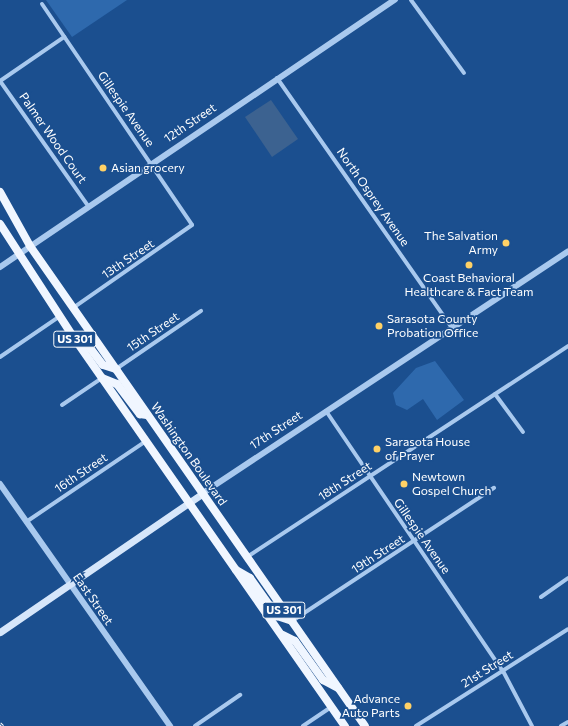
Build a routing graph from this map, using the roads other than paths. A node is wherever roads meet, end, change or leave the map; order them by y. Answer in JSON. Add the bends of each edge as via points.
{"nodes":[{"id":1,"x":395,"y":0,"type":"edge"},
{"id":2,"x":411,"y":0,"type":"edge"},
{"id":3,"x":42,"y":4,"type":"dead end"},
{"id":4,"x":64,"y":37,"type":"junction"},
{"id":5,"x":464,"y":73,"type":"dead end"},
{"id":6,"x":277,"y":78,"type":"junction"},
{"id":7,"x":0,"y":81,"type":"edge"},
{"id":8,"x":151,"y":163,"type":"junction"},
{"id":9,"x":0,"y":192,"type":"edge"},
{"id":10,"x":89,"y":207,"type":"junction"},
{"id":11,"x":0,"y":224,"type":"edge"},
{"id":12,"x":192,"y":225,"type":"joint"},
{"id":13,"x":30,"y":246,"type":"junction"},
{"id":14,"x":568,"y":251,"type":"edge"},
{"id":15,"x":18,"y":255,"type":"junction"},
{"id":16,"x":0,"y":267,"type":"edge"},
{"id":17,"x":73,"y":308,"type":"junction"},
{"id":18,"x":201,"y":311,"type":"dead end"},
{"id":19,"x":60,"y":316,"type":"junction"},
{"id":20,"x":452,"y":328,"type":"junction"},
{"id":21,"x":72,"y":335,"type":"junction"},
{"id":22,"x":568,"y":346,"type":"edge"},
{"id":23,"x":0,"y":357,"type":"edge"},
{"id":24,"x":116,"y":369,"type":"junction"},
{"id":25,"x":102,"y":378,"type":"junction"},
{"id":26,"x":495,"y":394,"type":"junction"},
{"id":27,"x":62,"y":405,"type":"dead end"},
{"id":28,"x":326,"y":411,"type":"junction"},
{"id":29,"x":147,"y":415,"type":"junction"},
{"id":30,"x":523,"y":432,"type":"dead end"},
{"id":31,"x":146,"y":441,"type":"junction"},
{"id":32,"x":369,"y":477,"type":"junction"},
{"id":33,"x":0,"y":484,"type":"edge"},
{"id":34,"x":494,"y":488,"type":"dead end"},
{"id":35,"x":203,"y":493,"type":"junction"},
{"id":36,"x":189,"y":503,"type":"junction"},
{"id":37,"x":26,"y":522,"type":"junction"},
{"id":38,"x":415,"y":542,"type":"junction"},
{"id":39,"x":247,"y":557,"type":"junction"},
{"id":40,"x":236,"y":570,"type":"junction"},
{"id":41,"x":568,"y":578,"type":"edge"},
{"id":42,"x":69,"y":584,"type":"junction"},
{"id":43,"x":541,"y":597,"type":"dead end"},
{"id":44,"x":292,"y":621,"type":"junction"},
{"id":45,"x":568,"y":629,"type":"edge"},
{"id":46,"x":0,"y":632,"type":"edge"},
{"id":47,"x":282,"y":635,"type":"junction"},
{"id":48,"x":503,"y":671,"type":"junction"},
{"id":49,"x":338,"y":688,"type":"junction"},
{"id":50,"x":240,"y":695,"type":"dead end"},
{"id":51,"x":332,"y":706,"type":"junction"},
{"id":52,"x":568,"y":722,"type":"edge"},
{"id":53,"x":170,"y":726,"type":"edge"},
{"id":54,"x":195,"y":726,"type":"edge"},
{"id":55,"x":303,"y":726,"type":"edge"},
{"id":56,"x":345,"y":726,"type":"edge"},
{"id":57,"x":365,"y":726,"type":"edge"},
{"id":58,"x":416,"y":726,"type":"edge"},
{"id":59,"x":532,"y":726,"type":"edge"},
{"id":60,"x":561,"y":726,"type":"edge"}],
"edges":[{"from":1,"to":6,"type":"street","name":"12th Street"},
{"from":2,"to":5,"type":"street"},
{"from":3,"to":4,"type":"street","name":"Gillespie Avenue"},
{"from":4,"to":7,"type":"street"},
{"from":4,"to":8,"type":"street","name":"Gillespie Avenue"},
{"from":6,"to":8,"type":"street","name":"12th Street"},
{"from":6,"to":20,"type":"street","name":"North Osprey Avenue"},
{"from":7,"to":10,"type":"street","name":"Palmer Wood Court"},
{"from":8,"to":10,"type":"street","name":"12th Street"},
{"from":8,"to":12,"type":"street","name":"Gillespie Avenue"},
{"from":9,"to":13,"type":"main road","name":"Washington Boulevard","number":"US 301"},
{"from":10,"to":13,"type":"street","name":"12th Street"},
{"from":11,"to":15,"type":"main road","number":"US 301"},
{"from":12,"to":17,"type":"street","name":"13th Street"},
{"from":13,"to":15,"type":"street","name":"12th Street"},
{"from":13,"to":17,"type":"main road","name":"Washington Boulevard","number":"US 301"},
{"from":14,"to":20,"type":"street","name":"17th Street"},
{"from":15,"to":16,"type":"street","name":"12th Street"},
{"from":15,"to":19,"type":"main road","number":"US 301"},
{"from":17,"to":24,"type":"main road","name":"Washington Boulevard","number":"US 301"},
{"from":18,"to":24,"type":"street","name":"15th Street"},
{"from":19,"to":21,"type":"main road","number":"US 301"},
{"from":19,"to":23,"type":"street"},
{"from":20,"to":28,"type":"street","name":"17th Street"},
{"from":21,"to":24,"type":"main road","via":[[84,340],[103,365]]},
{"from":21,"to":25,"type":"main road","number":"US 301"},
{"from":22,"to":26,"type":"street","name":"18th Street"},
{"from":24,"to":29,"type":"main road","name":"Washington Boulevard","number":"US 301"},
{"from":25,"to":27,"type":"street"},
{"from":25,"to":29,"type":"main road","via":[[117,384],[140,414]]},
{"from":25,"to":31,"type":"main road","number":"US 301"},
{"from":26,"to":30,"type":"street"},
{"from":26,"to":32,"type":"street","name":"18th Street"},
{"from":28,"to":32,"type":"street","name":"Gillespie Avenue"},
{"from":28,"to":35,"type":"street","name":"17th Street"},
{"from":29,"to":35,"type":"main road","name":"Washington Boulevard","number":"US 301"},
{"from":31,"to":36,"type":"main road","number":"US 301"},
{"from":31,"to":37,"type":"street","name":"16th Street"},
{"from":32,"to":38,"type":"street","name":"Gillespie Avenue"},
{"from":32,"to":39,"type":"street","name":"18th Street"},
{"from":33,"to":37,"type":"street","name":"East Street"},
{"from":34,"to":38,"type":"street","name":"19th Street"},
{"from":35,"to":36,"type":"main road","name":"17th Street"},
{"from":35,"to":39,"type":"main road","name":"Washington Boulevard","number":"US 301"},
{"from":36,"to":40,"type":"main road","number":"US 301"},
{"from":36,"to":42,"type":"main road","name":"17th Street"},
{"from":37,"to":42,"type":"street","name":"East Street"},
{"from":38,"to":44,"type":"street","name":"19th Street"},
{"from":38,"to":48,"type":"street","name":"Gillespie Avenue"},
{"from":39,"to":44,"type":"main road","name":"Washington Boulevard","number":"US 301"},
{"from":40,"to":44,"type":"main road","via":[[250,578],[277,616]]},
{"from":40,"to":47,"type":"main road","number":"US 301"},
{"from":41,"to":43,"type":"street"},
{"from":42,"to":46,"type":"main road","name":"17th Street"},
{"from":42,"to":53,"type":"street","name":"East Street"},
{"from":44,"to":49,"type":"main road","name":"Washington Boulevard","number":"US 301"},
{"from":45,"to":48,"type":"street","name":"21st Street"},
{"from":47,"to":49,"type":"main road","via":[[295,641],[323,680]]},
{"from":47,"to":51,"type":"main road","number":"US 301"},
{"from":48,"to":58,"type":"street","name":"21st Street"},
{"from":48,"to":59,"type":"street","name":"Gillespie Avenue"},
{"from":49,"to":57,"type":"main road","name":"Washington Boulevard","number":"US 301"},
{"from":50,"to":54,"type":"street"},
{"from":51,"to":55,"type":"street"},
{"from":51,"to":56,"type":"main road","number":"US 301"},
{"from":52,"to":60,"type":"street"}]}
